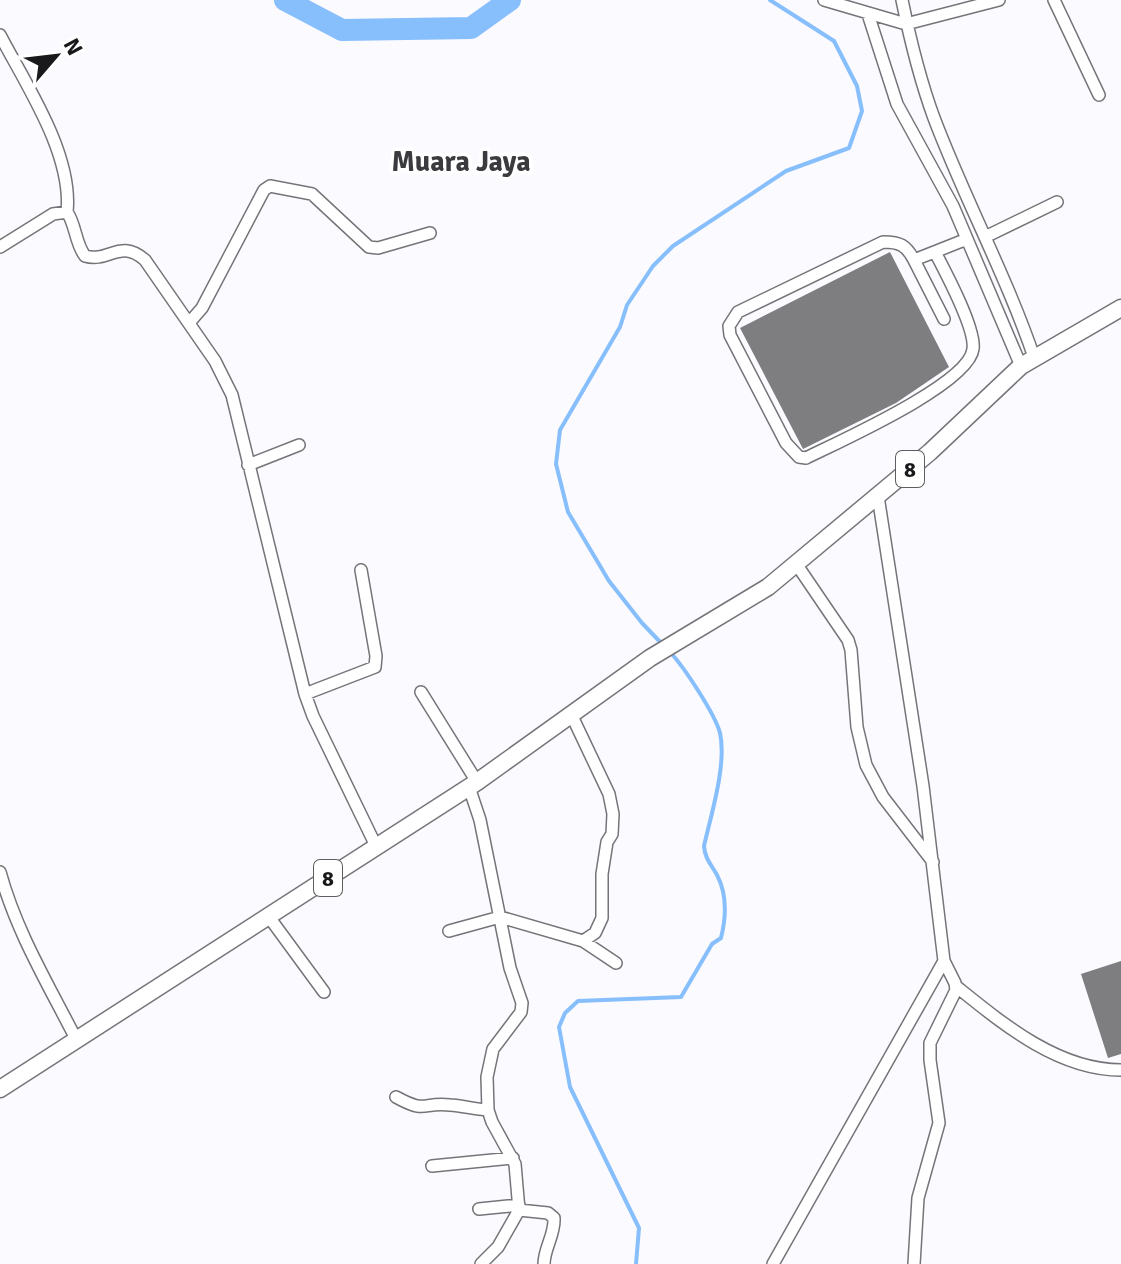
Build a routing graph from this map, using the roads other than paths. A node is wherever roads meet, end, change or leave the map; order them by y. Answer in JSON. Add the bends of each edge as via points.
{"nodes":[{"id":1,"x":824,"y":0,"type":"edge"},
{"id":2,"x":902,"y":0,"type":"edge"},
{"id":3,"x":999,"y":0,"type":"edge"},
{"id":4,"x":1054,"y":0,"type":"edge"},
{"id":5,"x":868,"y":14,"type":"junction"},
{"id":6,"x":906,"y":24,"type":"junction"},
{"id":7,"x":0,"y":35,"type":"edge"},
{"id":8,"x":1099,"y":95,"type":"dead end"},
{"id":9,"x":1057,"y":202,"type":"dead end"},
{"id":10,"x":67,"y":212,"type":"junction"},
{"id":11,"x":430,"y":233,"type":"dead end"},
{"id":12,"x":985,"y":237,"type":"junction"},
{"id":13,"x":967,"y":239,"type":"junction"},
{"id":14,"x":0,"y":247,"type":"edge"},
{"id":15,"x":935,"y":252,"type":"junction"},
{"id":16,"x":914,"y":260,"type":"junction"},
{"id":17,"x":1121,"y":308,"type":"edge"},
{"id":18,"x":944,"y":319,"type":"dead end"},
{"id":19,"x":189,"y":323,"type":"junction"},
{"id":20,"x":1028,"y":363,"type":"junction"},
{"id":21,"x":299,"y":445,"type":"dead end"},
{"id":22,"x":248,"y":465,"type":"junction"},
{"id":23,"x":878,"y":496,"type":"junction"},
{"id":24,"x":797,"y":565,"type":"junction"},
{"id":25,"x":361,"y":570,"type":"dead end"},
{"id":26,"x":421,"y":692,"type":"dead end"},
{"id":27,"x":305,"y":694,"type":"junction"},
{"id":28,"x":571,"y":714,"type":"junction"},
{"id":29,"x":473,"y":784,"type":"junction"},
{"id":30,"x":376,"y":846,"type":"junction"},
{"id":31,"x":933,"y":863,"type":"junction"},
{"id":32,"x":0,"y":872,"type":"edge"},
{"id":33,"x":269,"y":917,"type":"junction"},
{"id":34,"x":500,"y":917,"type":"junction"},
{"id":35,"x":449,"y":931,"type":"dead end"},
{"id":36,"x":583,"y":941,"type":"junction"},
{"id":37,"x":944,"y":961,"type":"junction"},
{"id":38,"x":616,"y":963,"type":"dead end"},
{"id":39,"x":957,"y":987,"type":"junction"},
{"id":40,"x":324,"y":992,"type":"dead end"},
{"id":41,"x":76,"y":1039,"type":"junction"},
{"id":42,"x":1121,"y":1070,"type":"edge"},
{"id":43,"x":0,"y":1089,"type":"edge"},
{"id":44,"x":396,"y":1097,"type":"dead end"},
{"id":45,"x":488,"y":1110,"type":"junction"},
{"id":46,"x":513,"y":1158,"type":"junction"},
{"id":47,"x":432,"y":1166,"type":"dead end"},
{"id":48,"x":519,"y":1208,"type":"junction"},
{"id":49,"x":479,"y":1209,"type":"dead end"},
{"id":50,"x":481,"y":1264,"type":"edge"},
{"id":51,"x":544,"y":1264,"type":"edge"},
{"id":52,"x":773,"y":1264,"type":"edge"},
{"id":53,"x":914,"y":1264,"type":"edge"}],
"edges":[{"from":1,"to":5,"type":"street"},
{"from":2,"to":6,"type":"street"},
{"from":3,"to":6,"type":"street"},
{"from":4,"to":8,"type":"street"},
{"from":5,"to":6,"type":"street"},
{"from":5,"to":13,"type":"street","via":[[897,104]]},
{"from":6,"to":12,"type":"street","via":[[933,115]]},
{"from":7,"to":10,"type":"street","via":[[57,151],[66,180]]},
{"from":9,"to":12,"type":"street"},
{"from":10,"to":14,"type":"street","via":[[53,214]]},
{"from":10,"to":19,"type":"street","via":[[85,256],[123,250],[138,254]]},
{"from":11,"to":19,"type":"street","via":[[373,248],[312,194],[270,186]]},
{"from":12,"to":20,"type":"street","via":[[1013,298]]},
{"from":13,"to":15,"type":"street"},
{"from":13,"to":20,"type":"street"},
{"from":15,"to":16,"type":"street"},
{"from":15,"to":16,"type":"street","via":[[970,329],[973,349],[966,367],[892,415],[799,457],[786,443],[730,335],[731,319],[883,242],[907,247]]},
{"from":16,"to":18,"type":"street"},
{"from":17,"to":20,"type":"highway","number":"8"},
{"from":19,"to":22,"type":"street","via":[[227,384]]},
{"from":20,"to":23,"type":"highway","number":"8"},
{"from":21,"to":22,"type":"street"},
{"from":22,"to":27,"type":"street"},
{"from":23,"to":24,"type":"highway","number":"8"},
{"from":23,"to":31,"type":"street"},
{"from":24,"to":28,"type":"highway","number":"8"},
{"from":24,"to":31,"type":"street","via":[[848,640],[857,727],[870,776]]},
{"from":25,"to":27,"type":"street","via":[[375,667]]},
{"from":26,"to":29,"type":"street"},
{"from":27,"to":30,"type":"street"},
{"from":28,"to":29,"type":"highway","number":"8"},
{"from":28,"to":36,"type":"street","via":[[609,794],[613,814],[602,874],[602,918],[595,933]]},
{"from":29,"to":30,"type":"highway","number":"8"},
{"from":29,"to":34,"type":"street"},
{"from":30,"to":33,"type":"highway","number":"8"},
{"from":31,"to":37,"type":"street"},
{"from":32,"to":41,"type":"street","via":[[22,935]]},
{"from":33,"to":40,"type":"street"},
{"from":33,"to":41,"type":"highway","number":"8"},
{"from":34,"to":35,"type":"street"},
{"from":34,"to":36,"type":"street"},
{"from":34,"to":45,"type":"street","via":[[522,1003],[493,1049]]},
{"from":36,"to":38,"type":"street"},
{"from":37,"to":39,"type":"street"},
{"from":37,"to":52,"type":"street"},
{"from":39,"to":42,"type":"street","via":[[1049,1051],[1085,1065]]},
{"from":39,"to":53,"type":"street","via":[[930,1043],[939,1123],[918,1198]]},
{"from":41,"to":43,"type":"highway","number":"8"},
{"from":44,"to":45,"type":"street","via":[[416,1108],[447,1104]]},
{"from":45,"to":46,"type":"street"},
{"from":46,"to":47,"type":"street"},
{"from":46,"to":48,"type":"street"},
{"from":48,"to":49,"type":"street"},
{"from":48,"to":50,"type":"street","via":[[498,1247]]},
{"from":48,"to":51,"type":"street","via":[[554,1218]]}]}
